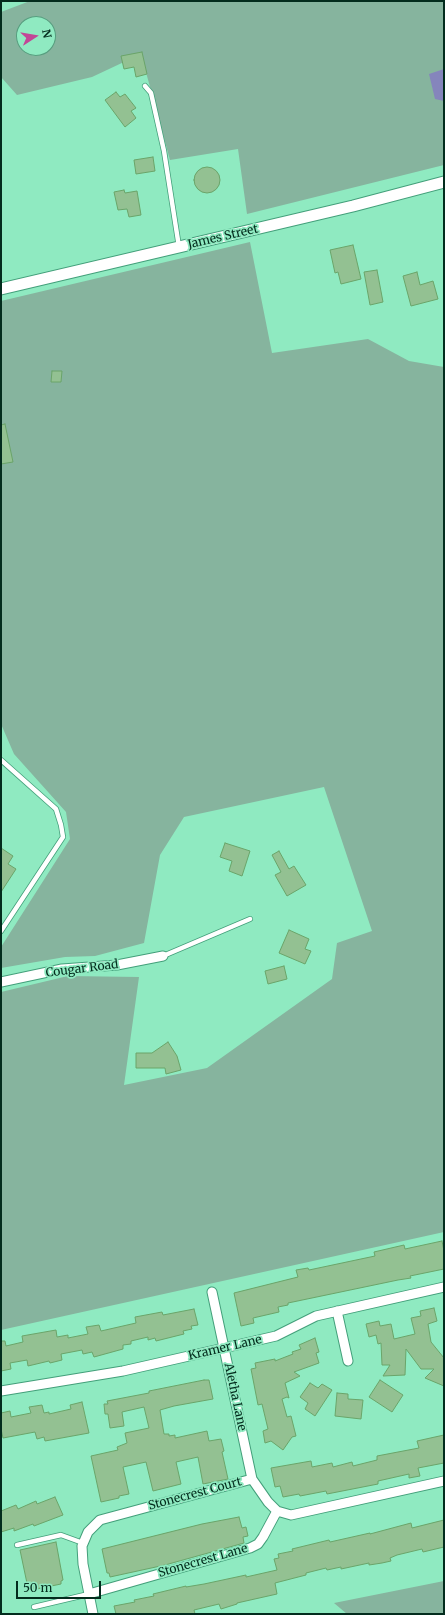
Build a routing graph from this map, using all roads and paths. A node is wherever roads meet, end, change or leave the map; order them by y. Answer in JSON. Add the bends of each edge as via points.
{"nodes":[{"id":1,"x":145,"y":86,"type":"dead end"},
{"id":2,"x":444,"y":182,"type":"edge"},
{"id":3,"x":179,"y":247,"type":"junction"},
{"id":4,"x":1,"y":289,"type":"edge"},
{"id":5,"x":1,"y":760,"type":"edge"},
{"id":6,"x":250,"y":920,"type":"dead end"},
{"id":7,"x":1,"y":931,"type":"edge"},
{"id":8,"x":163,"y":956,"type":"joint"},
{"id":9,"x":1,"y":982,"type":"edge"},
{"id":10,"x":444,"y":1287,"type":"edge"},
{"id":11,"x":212,"y":1292,"type":"dead end"},
{"id":12,"x":337,"y":1311,"type":"junction"},
{"id":13,"x":224,"y":1348,"type":"junction"},
{"id":14,"x":348,"y":1361,"type":"dead end"},
{"id":15,"x":1,"y":1391,"type":"edge"},
{"id":16,"x":252,"y":1479,"type":"junction"},
{"id":17,"x":444,"y":1481,"type":"edge"},
{"id":18,"x":277,"y":1511,"type":"junction"},
{"id":19,"x":83,"y":1543,"type":"junction"},
{"id":20,"x":17,"y":1545,"type":"dead end"},
{"id":21,"x":89,"y":1594,"type":"junction"},
{"id":22,"x":34,"y":1607,"type":"dead end"},
{"id":23,"x":93,"y":1614,"type":"edge"}],
"edges":[{"from":1,"to":3,"type":"lane","via":[[150,93],[164,152]]},
{"from":2,"to":3,"type":"street","name":"James Street"},
{"from":3,"to":4,"type":"street","name":"James Street"},
{"from":5,"to":7,"type":"lane","via":[[56,809],[63,837]]},
{"from":6,"to":8,"type":"lane"},
{"from":8,"to":9,"type":"street","name":"Cougar Road","via":[[117,965],[62,969]]},
{"from":10,"to":12,"type":"street","name":"Kramer Lane"},
{"from":11,"to":13,"type":"street","name":"Aletha Lane"},
{"from":12,"to":13,"type":"street","name":"Kramer Lane","via":[[316,1316],[276,1336]]},
{"from":12,"to":14,"type":"street"},
{"from":13,"to":15,"type":"street","name":"Kramer Lane","via":[[123,1371]]},
{"from":13,"to":16,"type":"street","name":"Aletha Lane"},
{"from":16,"to":18,"type":"street","name":"Stonecrest Court"},
{"from":16,"to":19,"type":"street","name":"Stonecrest Court","via":[[100,1520],[88,1532]]},
{"from":17,"to":18,"type":"street","via":[[291,1515]]},
{"from":18,"to":21,"type":"street","name":"Stonecrest Lane","via":[[258,1544],[250,1548]]},
{"from":19,"to":20,"type":"lane","via":[[61,1535]]},
{"from":19,"to":21,"type":"street","via":[[83,1564]]},
{"from":21,"to":22,"type":"lane"},
{"from":21,"to":23,"type":"street"}]}
